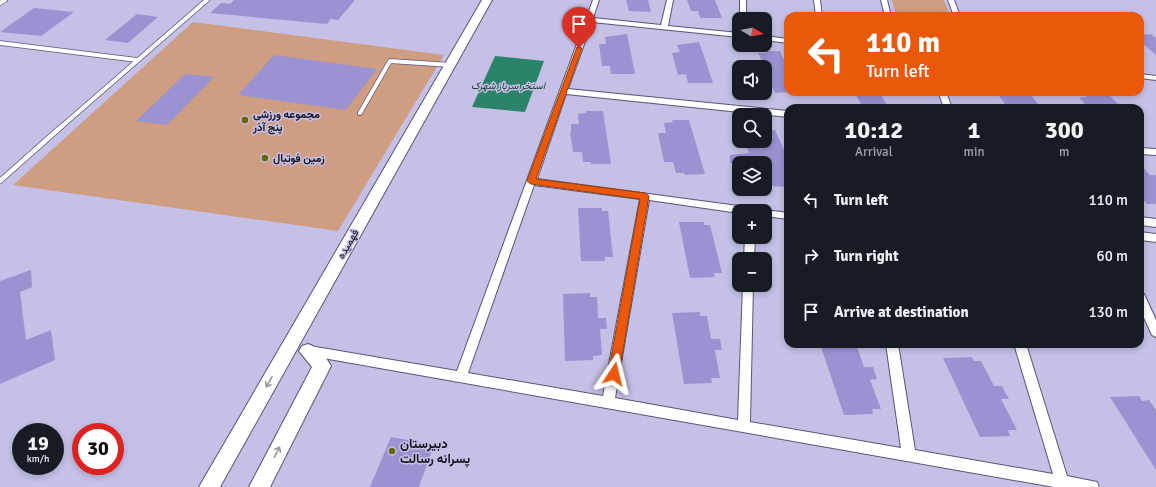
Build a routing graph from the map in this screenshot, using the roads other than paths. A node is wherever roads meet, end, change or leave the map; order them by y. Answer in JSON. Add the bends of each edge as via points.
{"nodes":[{"id":1,"x":5,"y":0,"type":"edge"},
{"id":2,"x":207,"y":0,"type":"edge"},
{"id":3,"x":596,"y":0,"type":"edge"},
{"id":4,"x":670,"y":0,"type":"edge"},
{"id":5,"x":743,"y":0,"type":"edge"},
{"id":6,"x":817,"y":0,"type":"edge"},
{"id":7,"x":884,"y":0,"type":"edge"},
{"id":8,"x":952,"y":0,"type":"edge"},
{"id":9,"x":486,"y":1,"type":"edge"},
{"id":10,"x":0,"y":2,"type":"edge"},
{"id":11,"x":743,"y":12,"type":"edge"},
{"id":12,"x":818,"y":12,"type":"edge"},
{"id":13,"x":887,"y":12,"type":"edge"},
{"id":14,"x":956,"y":12,"type":"edge"},
{"id":15,"x":589,"y":20,"type":"junction"},
{"id":16,"x":664,"y":28,"type":"junction"},
{"id":17,"x":732,"y":34,"type":"edge"},
{"id":18,"x":772,"y":39,"type":"edge"},
{"id":19,"x":784,"y":40,"type":"edge"},
{"id":20,"x":0,"y":44,"type":"edge"},
{"id":21,"x":137,"y":60,"type":"junction"},
{"id":22,"x":451,"y":65,"type":"junction"},
{"id":23,"x":1144,"y":76,"type":"edge"},
{"id":24,"x":1156,"y":78,"type":"edge"},
{"id":25,"x":564,"y":91,"type":"junction"},
{"id":26,"x":360,"y":113,"type":"dead end"},
{"id":27,"x":784,"y":114,"type":"edge"},
{"id":28,"x":1144,"y":151,"type":"edge"},
{"id":29,"x":1156,"y":152,"type":"edge"},
{"id":30,"x":0,"y":181,"type":"edge"},
{"id":31,"x":531,"y":181,"type":"junction"},
{"id":32,"x":645,"y":196,"type":"junction"},
{"id":33,"x":732,"y":208,"type":"edge"},
{"id":34,"x":772,"y":214,"type":"edge"},
{"id":35,"x":784,"y":215,"type":"edge"},
{"id":36,"x":1144,"y":222,"type":"edge"},
{"id":37,"x":1156,"y":223,"type":"edge"},
{"id":38,"x":1144,"y":236,"type":"edge"},
{"id":39,"x":1156,"y":238,"type":"edge"},
{"id":40,"x":748,"y":292,"type":"edge"},
{"id":41,"x":1144,"y":306,"type":"edge"},
{"id":42,"x":1156,"y":332,"type":"edge"},
{"id":43,"x":893,"y":348,"type":"edge"},
{"id":44,"x":1021,"y":348,"type":"edge"},
{"id":45,"x":308,"y":351,"type":"joint"},
{"id":46,"x":461,"y":377,"type":"junction"},
{"id":47,"x":608,"y":403,"type":"junction"},
{"id":48,"x":744,"y":427,"type":"junction"},
{"id":49,"x":909,"y":455,"type":"junction"},
{"id":50,"x":1062,"y":482,"type":"junction"},
{"id":51,"x":209,"y":487,"type":"edge"},
{"id":52,"x":259,"y":487,"type":"edge"},
{"id":53,"x":1092,"y":487,"type":"edge"}],
"edges":[{"from":1,"to":10,"type":"lane"},
{"from":2,"to":21,"type":"lane"},
{"from":3,"to":15,"type":"street"},
{"from":4,"to":16,"type":"street"},
{"from":5,"to":11,"type":"street"},
{"from":6,"to":12,"type":"street"},
{"from":7,"to":13,"type":"street"},
{"from":8,"to":14,"type":"street"},
{"from":9,"to":22,"type":"main road","name":"فهمیده"},
{"from":15,"to":16,"type":"street"},
{"from":15,"to":25,"type":"street"},
{"from":16,"to":17,"type":"street"},
{"from":18,"to":19,"type":"street"},
{"from":20,"to":21,"type":"lane"},
{"from":21,"to":30,"type":"lane"},
{"from":22,"to":26,"type":"lane","via":[[390,61]]},
{"from":22,"to":51,"type":"main road","name":"فهمیده","one_way":true},
{"from":23,"to":24,"type":"street"},
{"from":25,"to":27,"type":"street"},
{"from":25,"to":31,"type":"street"},
{"from":28,"to":29,"type":"street"},
{"from":31,"to":32,"type":"street"},
{"from":31,"to":46,"type":"street"},
{"from":32,"to":33,"type":"street"},
{"from":32,"to":47,"type":"street"},
{"from":34,"to":35,"type":"street"},
{"from":36,"to":37,"type":"street"},
{"from":38,"to":39,"type":"street"},
{"from":40,"to":48,"type":"street"},
{"from":41,"to":42,"type":"street"},
{"from":43,"to":49,"type":"street"},
{"from":44,"to":50,"type":"street"},
{"from":45,"to":46,"type":"street"},
{"from":52,"to":45,"type":"main road","one_way":true,"via":[[322,366]]},
{"from":46,"to":47,"type":"street"},
{"from":47,"to":48,"type":"street"},
{"from":48,"to":49,"type":"street"},
{"from":49,"to":50,"type":"street"},
{"from":50,"to":53,"type":"street"}]}
